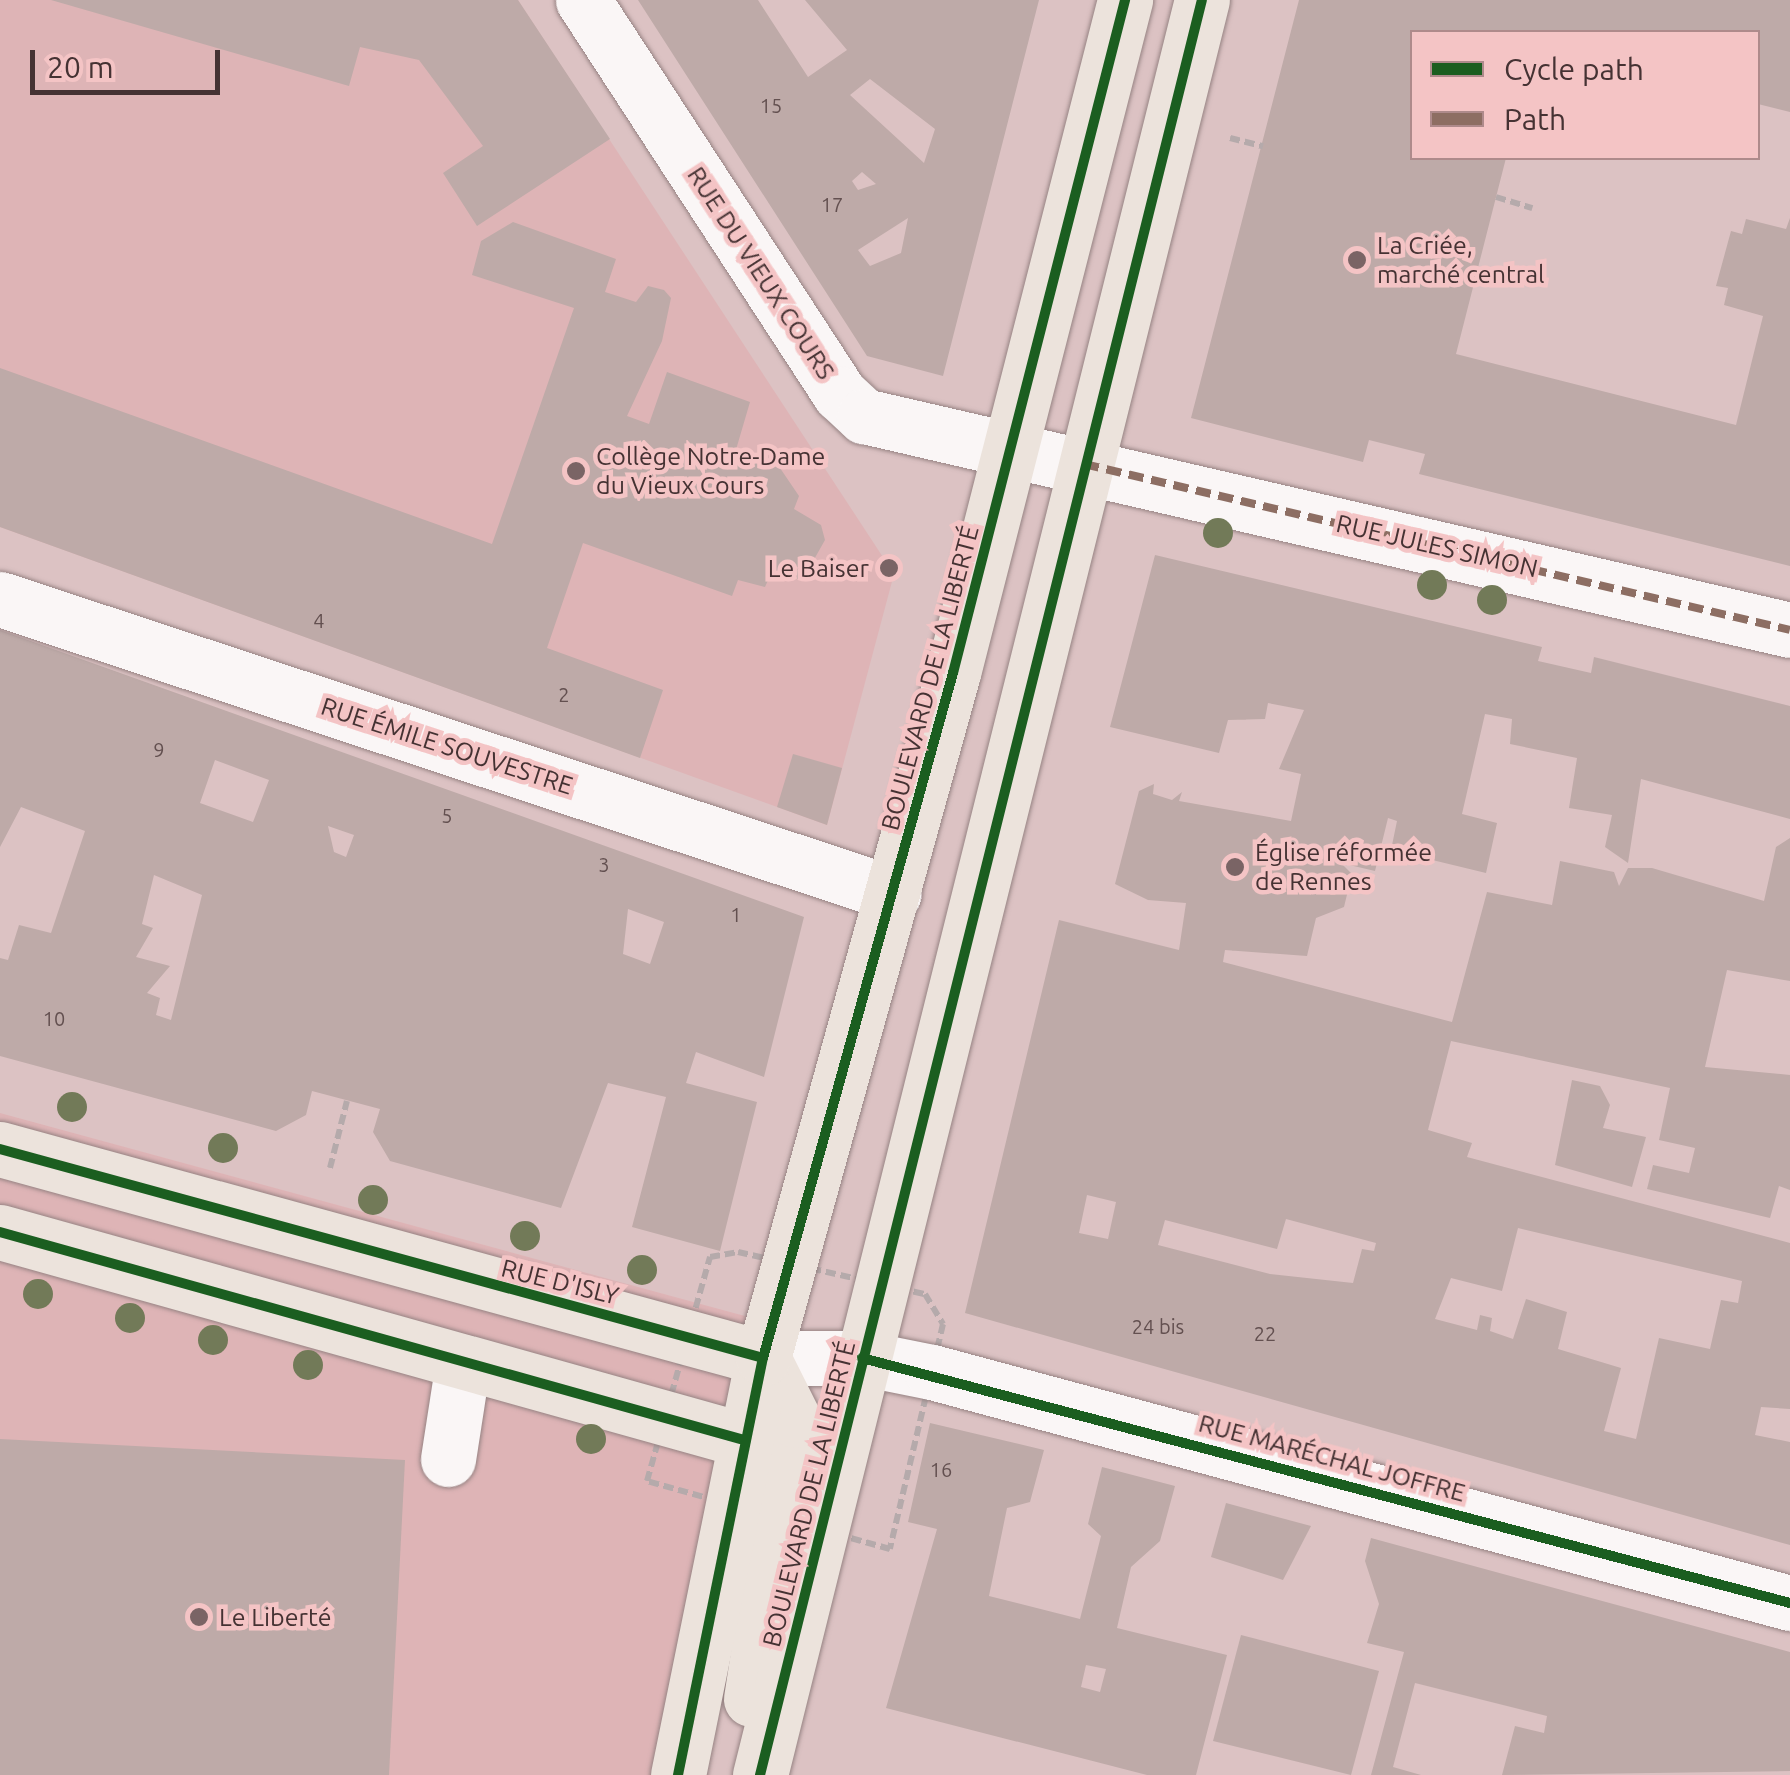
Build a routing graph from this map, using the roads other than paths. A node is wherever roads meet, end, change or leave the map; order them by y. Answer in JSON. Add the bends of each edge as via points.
{"nodes":[{"id":1,"x":583,"y":0,"type":"edge"},
{"id":2,"x":1125,"y":0,"type":"edge"},
{"id":3,"x":1202,"y":0,"type":"edge"},
{"id":4,"x":1009,"y":448,"type":"junction"},
{"id":5,"x":1084,"y":464,"type":"junction"},
{"id":6,"x":0,"y":599,"type":"edge"},
{"id":7,"x":1790,"y":630,"type":"edge"},
{"id":8,"x":894,"y":894,"type":"junction"},
{"id":9,"x":0,"y":1149,"type":"edge"},
{"id":10,"x":0,"y":1232,"type":"edge"},
{"id":11,"x":763,"y":1358,"type":"junction"},
{"id":12,"x":862,"y":1358,"type":"junction"},
{"id":13,"x":463,"y":1362,"type":"junction"},
{"id":14,"x":769,"y":1430,"type":"junction"},
{"id":15,"x":448,"y":1459,"type":"dead end"},
{"id":16,"x":1790,"y":1603,"type":"edge"},
{"id":17,"x":678,"y":1775,"type":"edge"},
{"id":18,"x":743,"y":1775,"type":"edge"},
{"id":19,"x":760,"y":1775,"type":"edge"}],
"edges":[{"from":1,"to":4,"type":"street","name":"RUE DU VIEUX COURS","via":[[840,394],[864,416]]},
{"from":2,"to":4,"type":"main road","name":"BOULEVARD DE LA LIBERTÉ"},
{"from":3,"to":5,"type":"main road","name":"BOULEVARD DE LA LIBERTÉ"},
{"from":4,"to":5,"type":"street"},
{"from":4,"to":8,"type":"main road","name":"BOULEVARD DE LA LIBERTÉ"},
{"from":5,"to":7,"type":"street","name":"RUE JULES SIMON"},
{"from":5,"to":12,"type":"main road","name":"BOULEVARD DE LA LIBERTÉ"},
{"from":6,"to":8,"type":"street","name":"RUE ÉMILE SOUVESTRE"},
{"from":8,"to":11,"type":"main road","name":"BOULEVARD DE LA LIBERTÉ"},
{"from":9,"to":11,"type":"main road","name":"RUE D'ISLY"},
{"from":10,"to":13,"type":"main road"},
{"from":11,"to":12,"type":"street","name":"BOULEVARD DE LA LIBERTÉ"},
{"from":11,"to":14,"type":"main road"},
{"from":12,"to":14,"type":"street","name":"BOULEVARD DE LA LIBERTÉ"},
{"from":12,"to":16,"type":"street","name":"RUE MARÉCHAL JOFFRE"},
{"from":12,"to":19,"type":"main road","name":"BOULEVARD DE LA LIBERTÉ"},
{"from":13,"to":14,"type":"main road"},
{"from":13,"to":15,"type":"street"},
{"from":14,"to":17,"type":"main road"},
{"from":14,"to":18,"type":"main road"}]}
